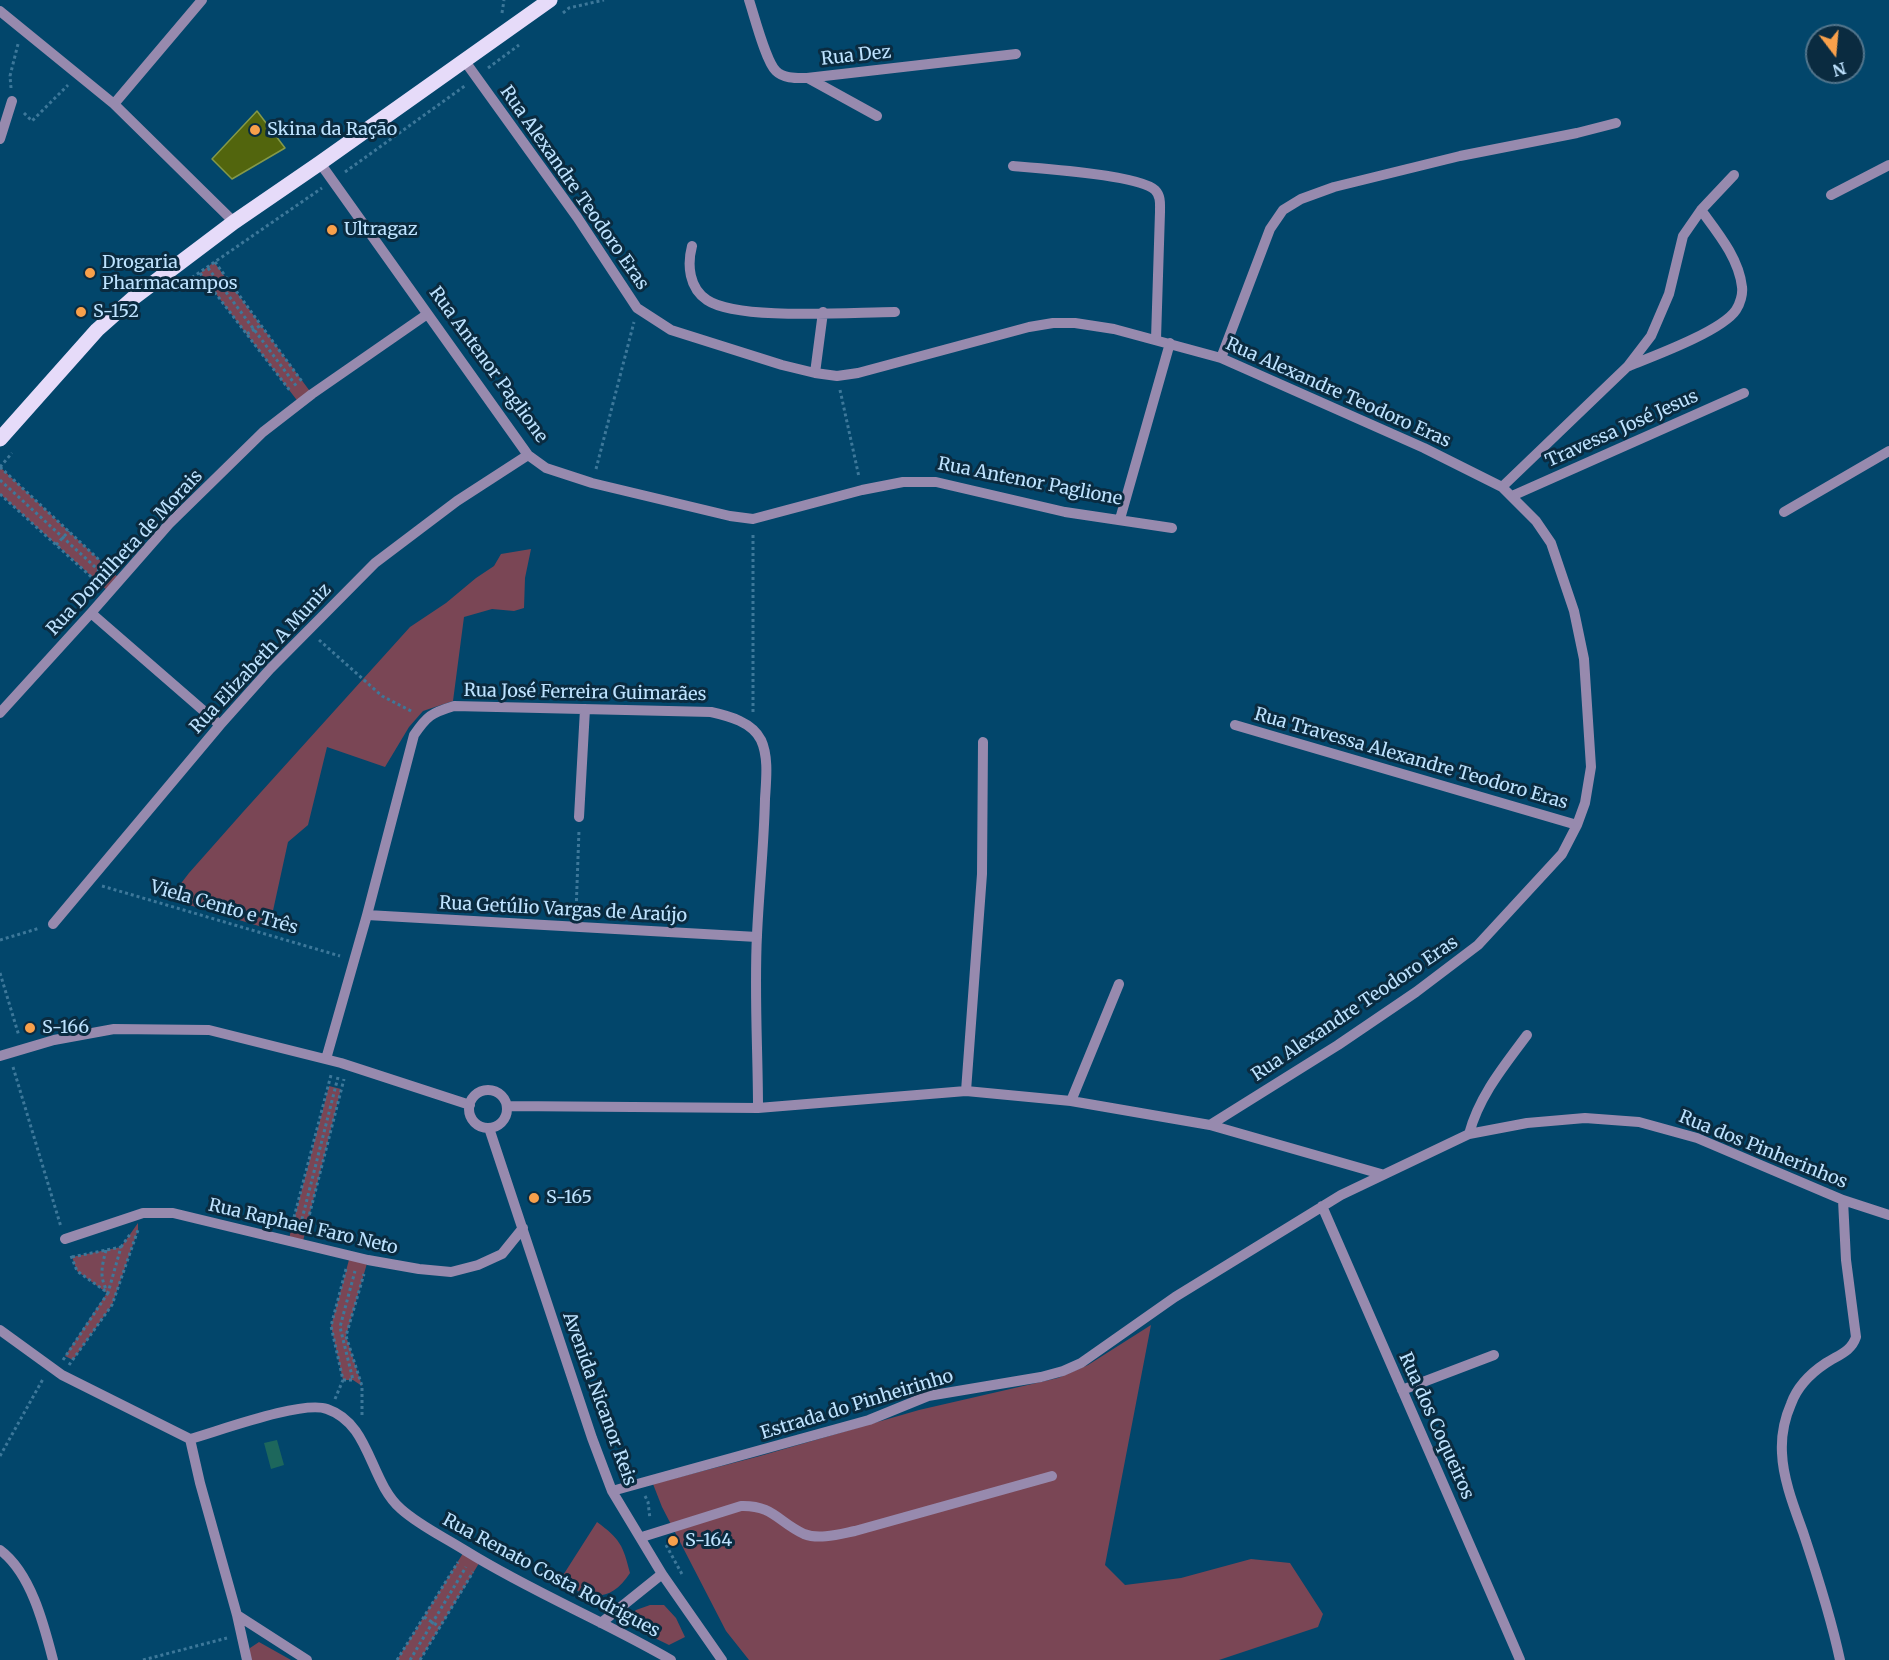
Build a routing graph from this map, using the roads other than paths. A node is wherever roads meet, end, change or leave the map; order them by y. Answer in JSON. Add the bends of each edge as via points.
{"nodes":[{"id":1,"x":202,"y":0,"type":"edge"},
{"id":2,"x":550,"y":0,"type":"edge"},
{"id":3,"x":749,"y":0,"type":"edge"},
{"id":4,"x":0,"y":11,"type":"edge"},
{"id":5,"x":1016,"y":54,"type":"dead end"},
{"id":6,"x":464,"y":60,"type":"junction"},
{"id":7,"x":807,"y":78,"type":"junction"},
{"id":8,"x":12,"y":101,"type":"road end"},
{"id":9,"x":114,"y":104,"type":"junction"},
{"id":10,"x":877,"y":116,"type":"dead end"},
{"id":11,"x":1616,"y":123,"type":"dead end"},
{"id":12,"x":0,"y":139,"type":"edge"},
{"id":13,"x":320,"y":163,"type":"junction"},
{"id":14,"x":1889,"y":165,"type":"edge"},
{"id":15,"x":1013,"y":166,"type":"dead end"},
{"id":16,"x":1734,"y":175,"type":"dead end"},
{"id":17,"x":1831,"y":195,"type":"dead end"},
{"id":18,"x":1701,"y":210,"type":"junction"},
{"id":19,"x":234,"y":222,"type":"junction"},
{"id":20,"x":692,"y":246,"type":"dead end"},
{"id":21,"x":823,"y":312,"type":"junction"},
{"id":22,"x":895,"y":312,"type":"dead end"},
{"id":23,"x":426,"y":315,"type":"junction"},
{"id":24,"x":1156,"y":339,"type":"junction"},
{"id":25,"x":1170,"y":343,"type":"junction"},
{"id":26,"x":1221,"y":358,"type":"junction"},
{"id":27,"x":1628,"y":366,"type":"junction"},
{"id":28,"x":815,"y":373,"type":"junction"},
{"id":29,"x":1744,"y":393,"type":"dead end"},
{"id":30,"x":0,"y":439,"type":"edge"},
{"id":31,"x":1889,"y":451,"type":"edge"},
{"id":32,"x":528,"y":455,"type":"junction"},
{"id":33,"x":1502,"y":487,"type":"junction"},
{"id":34,"x":1512,"y":496,"type":"junction"},
{"id":35,"x":1784,"y":512,"type":"dead end"},
{"id":36,"x":1120,"y":519,"type":"junction"},
{"id":37,"x":1172,"y":528,"type":"dead end"},
{"id":38,"x":92,"y":613,"type":"junction"},
{"id":39,"x":585,"y":709,"type":"junction"},
{"id":40,"x":0,"y":713,"type":"edge"},
{"id":41,"x":220,"y":725,"type":"junction"},
{"id":42,"x":1235,"y":725,"type":"dead end"},
{"id":43,"x":983,"y":742,"type":"dead end"},
{"id":44,"x":579,"y":817,"type":"road end"},
{"id":45,"x":1577,"y":825,"type":"junction"},
{"id":46,"x":367,"y":915,"type":"junction"},
{"id":47,"x":53,"y":924,"type":"road end"},
{"id":48,"x":757,"y":936,"type":"junction"},
{"id":49,"x":1119,"y":984,"type":"dead end"},
{"id":50,"x":1527,"y":1035,"type":"dead end"},
{"id":51,"x":4,"y":1055,"type":"edge"},
{"id":52,"x":337,"y":1063,"type":"junction"},
{"id":53,"x":966,"y":1091,"type":"junction"},
{"id":54,"x":1071,"y":1101,"type":"junction"},
{"id":55,"x":470,"y":1105,"type":"junction"},
{"id":56,"x":507,"y":1106,"type":"junction"},
{"id":57,"x":758,"y":1108,"type":"junction"},
{"id":58,"x":1210,"y":1125,"type":"junction"},
{"id":59,"x":489,"y":1128,"type":"junction"},
{"id":60,"x":1469,"y":1134,"type":"junction"},
{"id":61,"x":1381,"y":1174,"type":"junction"},
{"id":62,"x":1843,"y":1200,"type":"junction"},
{"id":63,"x":1322,"y":1206,"type":"junction"},
{"id":64,"x":1889,"y":1215,"type":"edge"},
{"id":65,"x":523,"y":1228,"type":"junction"},
{"id":66,"x":65,"y":1239,"type":"road end"},
{"id":67,"x":0,"y":1330,"type":"edge"},
{"id":68,"x":1494,"y":1355,"type":"dead end"},
{"id":69,"x":1402,"y":1390,"type":"junction"},
{"id":70,"x":190,"y":1440,"type":"junction"},
{"id":71,"x":1052,"y":1476,"type":"dead end"},
{"id":72,"x":612,"y":1491,"type":"junction"},
{"id":73,"x":642,"y":1537,"type":"junction"},
{"id":74,"x":0,"y":1550,"type":"edge"},
{"id":75,"x":662,"y":1574,"type":"junction"},
{"id":76,"x":237,"y":1615,"type":"junction"},
{"id":77,"x":601,"y":1623,"type":"junction"},
{"id":78,"x":53,"y":1660,"type":"edge"},
{"id":79,"x":247,"y":1660,"type":"edge"},
{"id":80,"x":307,"y":1660,"type":"edge"},
{"id":81,"x":671,"y":1660,"type":"edge"},
{"id":82,"x":722,"y":1660,"type":"edge"},
{"id":83,"x":1520,"y":1660,"type":"edge"},
{"id":84,"x":1840,"y":1660,"type":"edge"}],
"edges":[{"from":1,"to":9,"type":"street"},
{"from":2,"to":6,"type":"main road"},
{"from":3,"to":7,"type":"street","name":"Rua Dez","via":[[776,72],[789,78]]},
{"from":4,"to":9,"type":"street"},
{"from":5,"to":7,"type":"street","name":"Rua Dez"},
{"from":6,"to":13,"type":"main road"},
{"from":6,"to":28,"type":"street","name":"Rua Alexandre Teodoro Eras","via":[[637,308],[671,330]]},
{"from":7,"to":10,"type":"street"},
{"from":8,"to":12,"type":"street"},
{"from":9,"to":19,"type":"street"},
{"from":11,"to":26,"type":"street","via":[[1460,156],[1301,199],[1283,210],[1270,229]]},
{"from":13,"to":19,"type":"main road"},
{"from":13,"to":23,"type":"street","name":"Rua Antenor Paglione"},
{"from":14,"to":17,"type":"street"},
{"from":15,"to":24,"type":"street","via":[[1147,184],[1156,191],[1160,212]]},
{"from":16,"to":18,"type":"street"},
{"from":18,"to":27,"type":"street","via":[[1683,236],[1661,316]]},
{"from":18,"to":27,"type":"street","via":[[1733,258],[1739,274],[1742,289],[1736,310],[1706,332]]},
{"from":19,"to":30,"type":"main road","via":[[97,330]]},
{"from":20,"to":21,"type":"street","via":[[688,262],[693,283],[706,300],[729,309]]},
{"from":21,"to":22,"type":"street"},
{"from":21,"to":28,"type":"street"},
{"from":23,"to":32,"type":"street","name":"Rua Antenor Paglione"},
{"from":23,"to":38,"type":"street","name":"Rua Domilheta de Morais","via":[[305,398],[263,432],[169,524]]},
{"from":24,"to":25,"type":"street","name":"Rua Alexandre Teodoro Eras"},
{"from":24,"to":28,"type":"street","name":"Rua Alexandre Teodoro Eras","via":[[1075,323],[1053,323],[858,373]]},
{"from":25,"to":26,"type":"street","name":"Rua Alexandre Teodoro Eras"},
{"from":25,"to":36,"type":"street"},
{"from":26,"to":33,"type":"street","name":"Rua Alexandre Teodoro Eras"},
{"from":27,"to":33,"type":"street"},
{"from":29,"to":34,"type":"street","name":"Travessa José Jesus"},
{"from":31,"to":35,"type":"street"},
{"from":32,"to":36,"type":"street","name":"Rua Antenor Paglione","via":[[546,468],[592,483],[753,519],[903,482],[936,482],[1065,512]]},
{"from":32,"to":41,"type":"street","name":"Rua Elizabeth A Muniz","via":[[457,501],[375,563]]},
{"from":33,"to":34,"type":"street","name":"Rua Alexandre Teodoro Eras"},
{"from":34,"to":45,"type":"street","name":"Rua Alexandre Teodoro Eras","via":[[1551,543],[1574,611],[1584,660],[1591,767]]},
{"from":36,"to":37,"type":"street","name":"Rua Antenor Paglione"},
{"from":38,"to":40,"type":"street","name":"Rua Domilheta de Morais"},
{"from":38,"to":41,"type":"street"},
{"from":39,"to":44,"type":"street"},
{"from":39,"to":46,"type":"street","name":"Rua José Ferreira Guimarães","via":[[454,706],[425,718],[414,735]]},
{"from":39,"to":48,"type":"street","name":"Rua José Ferreira Guimarães","via":[[711,712],[735,719],[753,730],[761,741],[766,772]]},
{"from":41,"to":47,"type":"street","name":"Rua Elizabeth A Muniz"},
{"from":42,"to":45,"type":"street","name":"Rua Travessa Alexandre Teodoro Eras"},
{"from":43,"to":53,"type":"street","via":[[982,874]]},
{"from":45,"to":58,"type":"street","name":"Rua Alexandre Teodoro Eras","via":[[1562,854],[1478,945],[1338,1045]]},
{"from":46,"to":48,"type":"street","name":"Rua Getúlio Vargas de Araújo"},
{"from":46,"to":52,"type":"street","via":[[353,960]]},
{"from":48,"to":57,"type":"street"},
{"from":49,"to":54,"type":"street"},
{"from":50,"to":60,"type":"street","via":[[1488,1088],[1474,1113]]},
{"from":51,"to":52,"type":"street","via":[[54,1040],[114,1029],[209,1030]]},
{"from":52,"to":55,"type":"street"},
{"from":53,"to":54,"type":"street"},
{"from":53,"to":57,"type":"street"},
{"from":54,"to":58,"type":"street"},
{"from":55,"to":56,"type":"street","via":[[477,1094],[489,1090],[501,1095]]},
{"from":55,"to":59,"type":"street","via":[[473,1122]]},
{"from":56,"to":57,"type":"street"},
{"from":56,"to":59,"type":"street","via":[[504,1119]]},
{"from":58,"to":61,"type":"street"},
{"from":59,"to":65,"type":"street","name":"Avenida Nicanor Reis"},
{"from":60,"to":61,"type":"street","name":"Rua dos Pinherinhos"},
{"from":60,"to":62,"type":"street","name":"Rua dos Pinherinhos","via":[[1585,1118],[1639,1122],[1697,1138]]},
{"from":61,"to":63,"type":"street","name":"Estrada do Pinheirinho"},
{"from":62,"to":64,"type":"street","name":"Rua dos Pinherinhos"},
{"from":62,"to":84,"type":"street","via":[[1854,1345],[1807,1378],[1791,1401],[1782,1429],[1782,1455],[1791,1496]]},
{"from":63,"to":69,"type":"street","name":"Rua dos Coqueiros"},
{"from":63,"to":72,"type":"street","name":"Estrada do Pinheirinho","via":[[1063,1371],[928,1396],[869,1420]]},
{"from":65,"to":66,"type":"street","name":"Rua Raphael Faro Neto","via":[[502,1254],[451,1272],[359,1258],[173,1213],[143,1213]]},
{"from":65,"to":72,"type":"street","name":"Avenida Nicanor Reis"},
{"from":67,"to":70,"type":"street","via":[[59,1372]]},
{"from":68,"to":69,"type":"street"},
{"from":69,"to":83,"type":"street","name":"Rua dos Coqueiros"},
{"from":70,"to":76,"type":"street"},
{"from":70,"to":77,"type":"street","name":"Rua Renato Costa Rodrigues","via":[[296,1408],[317,1406],[330,1410],[356,1429],[383,1487],[419,1524]]},
{"from":71,"to":73,"type":"street","via":[[828,1536],[805,1534],[755,1505]]},
{"from":72,"to":73,"type":"street","name":"Avenida Nicanor Reis"},
{"from":73,"to":75,"type":"street","name":"Avenida Nicanor Reis"},
{"from":74,"to":78,"type":"street","via":[[30,1588]]},
{"from":75,"to":77,"type":"street"},
{"from":75,"to":82,"type":"street","name":"Avenida Nicanor Reis"},
{"from":76,"to":79,"type":"street"},
{"from":76,"to":80,"type":"street"},
{"from":77,"to":81,"type":"street","name":"Rua Renato Costa Rodrigues"}]}
